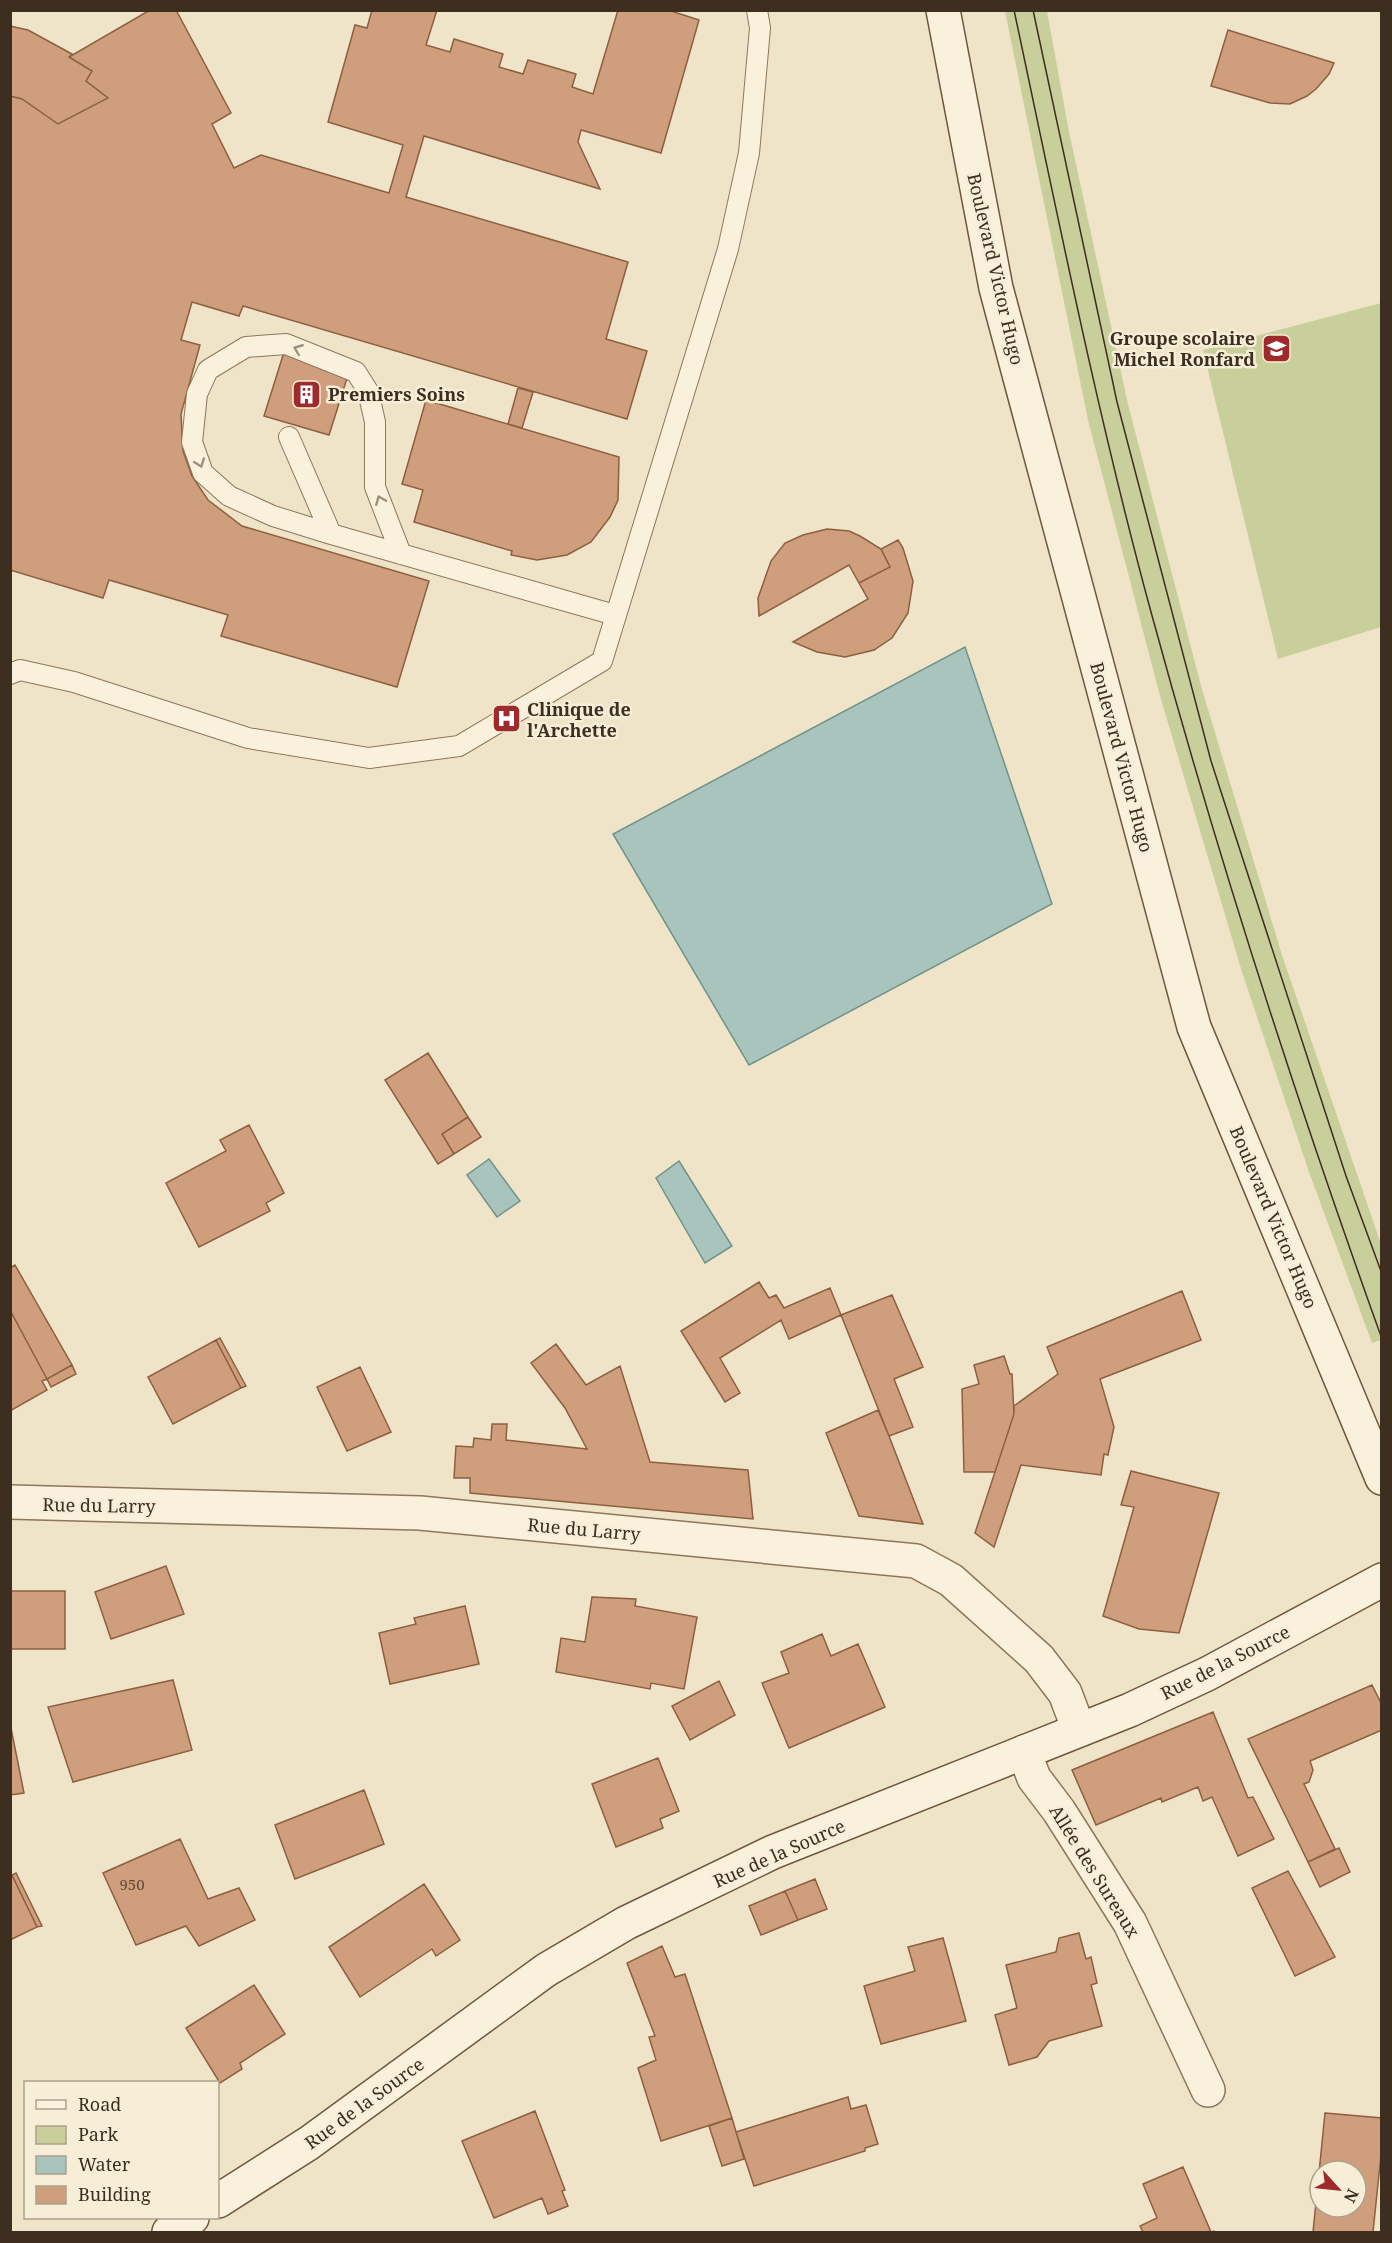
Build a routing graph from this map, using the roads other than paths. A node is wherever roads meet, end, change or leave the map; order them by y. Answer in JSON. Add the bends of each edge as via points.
{"nodes":[{"id":1,"x":758,"y":10,"type":"edge"},
{"id":2,"x":943,"y":10,"type":"edge"},
{"id":3,"x":289,"y":437,"type":"dead end"},
{"id":4,"x":331,"y":534,"type":"junction"},
{"id":5,"x":401,"y":554,"type":"junction"},
{"id":6,"x":615,"y":615,"type":"junction"},
{"id":7,"x":10,"y":674,"type":"edge"},
{"id":8,"x":1382,"y":1478,"type":"edge"},
{"id":9,"x":10,"y":1502,"type":"edge"},
{"id":10,"x":1382,"y":1580,"type":"edge"},
{"id":11,"x":1079,"y":1730,"type":"junction"},
{"id":12,"x":1024,"y":1752,"type":"junction"},
{"id":13,"x":1208,"y":2090,"type":"dead end"},
{"id":14,"x":219,"y":2200,"type":"edge"},
{"id":15,"x":189,"y":2219,"type":"edge"},
{"id":16,"x":169,"y":2232,"type":"edge"}],
"edges":[{"from":1,"to":6,"type":"lane","via":[[760,28],[749,153],[728,249]]},
{"from":2,"to":8,"type":"main road","name":"Boulevard Victor Hugo","via":[[996,288],[1194,1027]]},
{"from":3,"to":4,"type":"lane"},
{"from":4,"to":5,"type":"lane"},
{"from":5,"to":4,"type":"lane","one_way":true,"via":[[375,487],[375,422],[369,391],[356,372],[286,344],[246,347],[208,370],[197,394],[192,442],[203,473],[229,496],[273,516]]},
{"from":5,"to":6,"type":"lane"},
{"from":6,"to":7,"type":"lane","via":[[602,661],[459,746],[369,758],[248,738],[74,682],[20,670]]},
{"from":9,"to":11,"type":"main road","name":"Rue du Larry","via":[[420,1513],[916,1561],[951,1580],[1039,1659],[1065,1693]]},
{"from":10,"to":11,"type":"main road","name":"Rue de la Source","via":[[1208,1674]]},
{"from":11,"to":12,"type":"main road","name":"Rue de la Source"},
{"from":12,"to":13,"type":"main road","name":"Allée des Sureaux","via":[[1034,1778],[1130,1923]]},
{"from":12,"to":14,"type":"main road","name":"Rue de la Source","via":[[773,1852],[626,1923],[546,1970],[309,2143]]},
{"from":15,"to":16,"type":"main road"}]}
